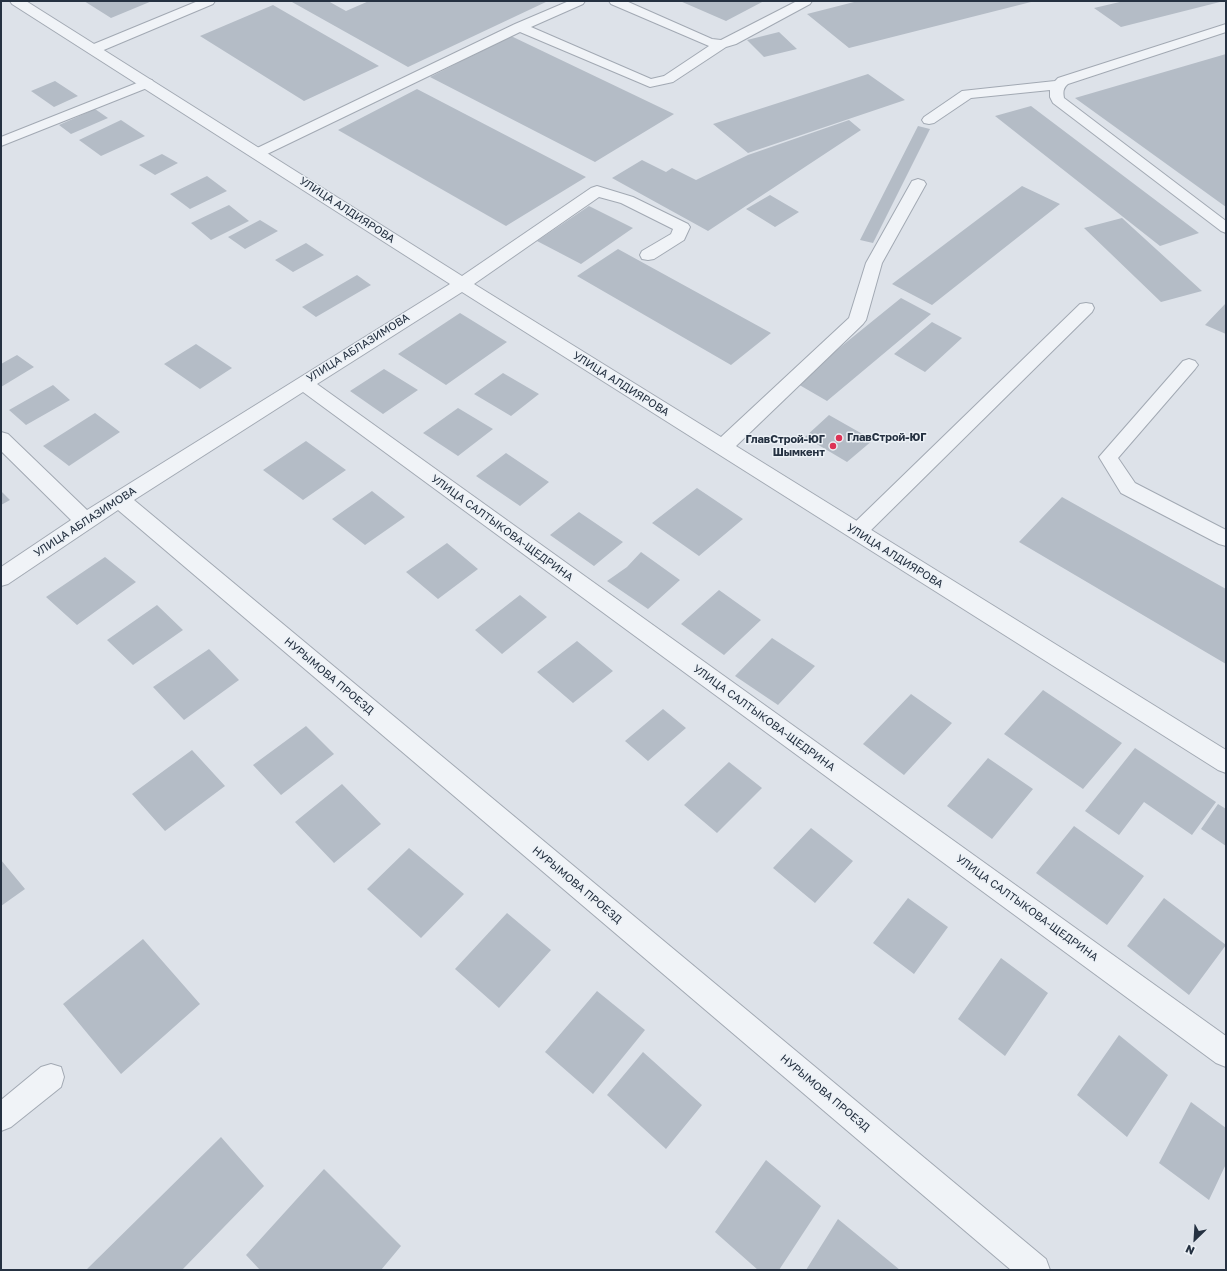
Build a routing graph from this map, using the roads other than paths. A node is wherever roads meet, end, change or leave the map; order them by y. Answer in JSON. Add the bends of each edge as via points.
{"nodes":[{"id":1,"x":17,"y":1,"type":"edge"},
{"id":2,"x":209,"y":1,"type":"edge"},
{"id":3,"x":578,"y":1,"type":"edge"},
{"id":4,"x":615,"y":1,"type":"edge"},
{"id":5,"x":806,"y":1,"type":"edge"},
{"id":6,"x":520,"y":27,"type":"junction"},
{"id":7,"x":1226,"y":28,"type":"edge"},
{"id":8,"x":721,"y":44,"type":"junction"},
{"id":9,"x":94,"y":49,"type":"junction"},
{"id":10,"x":147,"y":83,"type":"junction"},
{"id":11,"x":1058,"y":85,"type":"junction"},
{"id":12,"x":929,"y":120,"type":"dead end"},
{"id":13,"x":1,"y":142,"type":"edge"},
{"id":14,"x":258,"y":153,"type":"junction"},
{"id":15,"x":918,"y":184,"type":"dead end"},
{"id":16,"x":1226,"y":228,"type":"edge"},
{"id":17,"x":648,"y":255,"type":"dead end"},
{"id":18,"x":462,"y":284,"type":"junction"},
{"id":19,"x":1086,"y":308,"type":"dead end"},
{"id":20,"x":1189,"y":365,"type":"dead end"},
{"id":21,"x":303,"y":383,"type":"junction"},
{"id":22,"x":1,"y":439,"type":"edge"},
{"id":23,"x":722,"y":448,"type":"junction"},
{"id":24,"x":119,"y":499,"type":"junction"},
{"id":25,"x":85,"y":520,"type":"junction"},
{"id":26,"x":857,"y":532,"type":"junction"},
{"id":27,"x":1226,"y":539,"type":"edge"},
{"id":28,"x":1,"y":578,"type":"edge"},
{"id":29,"x":1226,"y":763,"type":"edge"},
{"id":30,"x":1226,"y":1053,"type":"edge"},
{"id":31,"x":51,"y":1077,"type":"dead end"},
{"id":32,"x":1,"y":1117,"type":"edge"},
{"id":33,"x":1035,"y":1270,"type":"edge"}],
"edges":[{"from":1,"to":9,"type":"street","name":"УЛИЦА АЛДИЯРОВА"},
{"from":2,"to":9,"type":"lane"},
{"from":3,"to":6,"type":"lane"},
{"from":4,"to":8,"type":"lane","via":[[708,42]]},
{"from":5,"to":8,"type":"lane"},
{"from":6,"to":8,"type":"lane","via":[[650,83],[668,78]]},
{"from":6,"to":14,"type":"lane"},
{"from":7,"to":11,"type":"lane","via":[[1063,81]]},
{"from":9,"to":10,"type":"street","name":"УЛИЦА АЛДИЯРОВА"},
{"from":10,"to":13,"type":"lane"},
{"from":10,"to":14,"type":"street","name":"УЛИЦА АЛДИЯРОВА"},
{"from":11,"to":12,"type":"lane","via":[[967,94]]},
{"from":11,"to":16,"type":"lane","via":[[1058,100]]},
{"from":14,"to":18,"type":"street","name":"УЛИЦА АЛДИЯРОВА"},
{"from":15,"to":23,"type":"street","via":[[874,263],[857,320]]},
{"from":17,"to":18,"type":"street","name":"УЛИЦА АБЛАЗИМОВА","via":[[678,237],[682,227],[628,200],[597,190]]},
{"from":18,"to":21,"type":"street","name":"УЛИЦА АБЛАЗИМОВА"},
{"from":18,"to":23,"type":"street","name":"УЛИЦА АЛДИЯРОВА"},
{"from":19,"to":26,"type":"lane"},
{"from":20,"to":27,"type":"lane","via":[[1108,457],[1128,488]]},
{"from":21,"to":24,"type":"street","name":"УЛИЦА АБЛАЗИМОВА"},
{"from":21,"to":30,"type":"street","name":"УЛИЦА САЛТЫКОВА-ЩЕДРИНА"},
{"from":22,"to":25,"type":"street"},
{"from":23,"to":26,"type":"street","name":"УЛИЦА АЛДИЯРОВА"},
{"from":24,"to":25,"type":"street","name":"УЛИЦА АБЛАЗИМОВА"},
{"from":24,"to":33,"type":"street","name":"НУРЫМОВА ПРОЕЗД"},
{"from":25,"to":28,"type":"street","name":"УЛИЦА АБЛАЗИМОВА"},
{"from":26,"to":29,"type":"street","name":"УЛИЦА АЛДИЯРОВА"},
{"from":31,"to":32,"type":"lane"}]}
